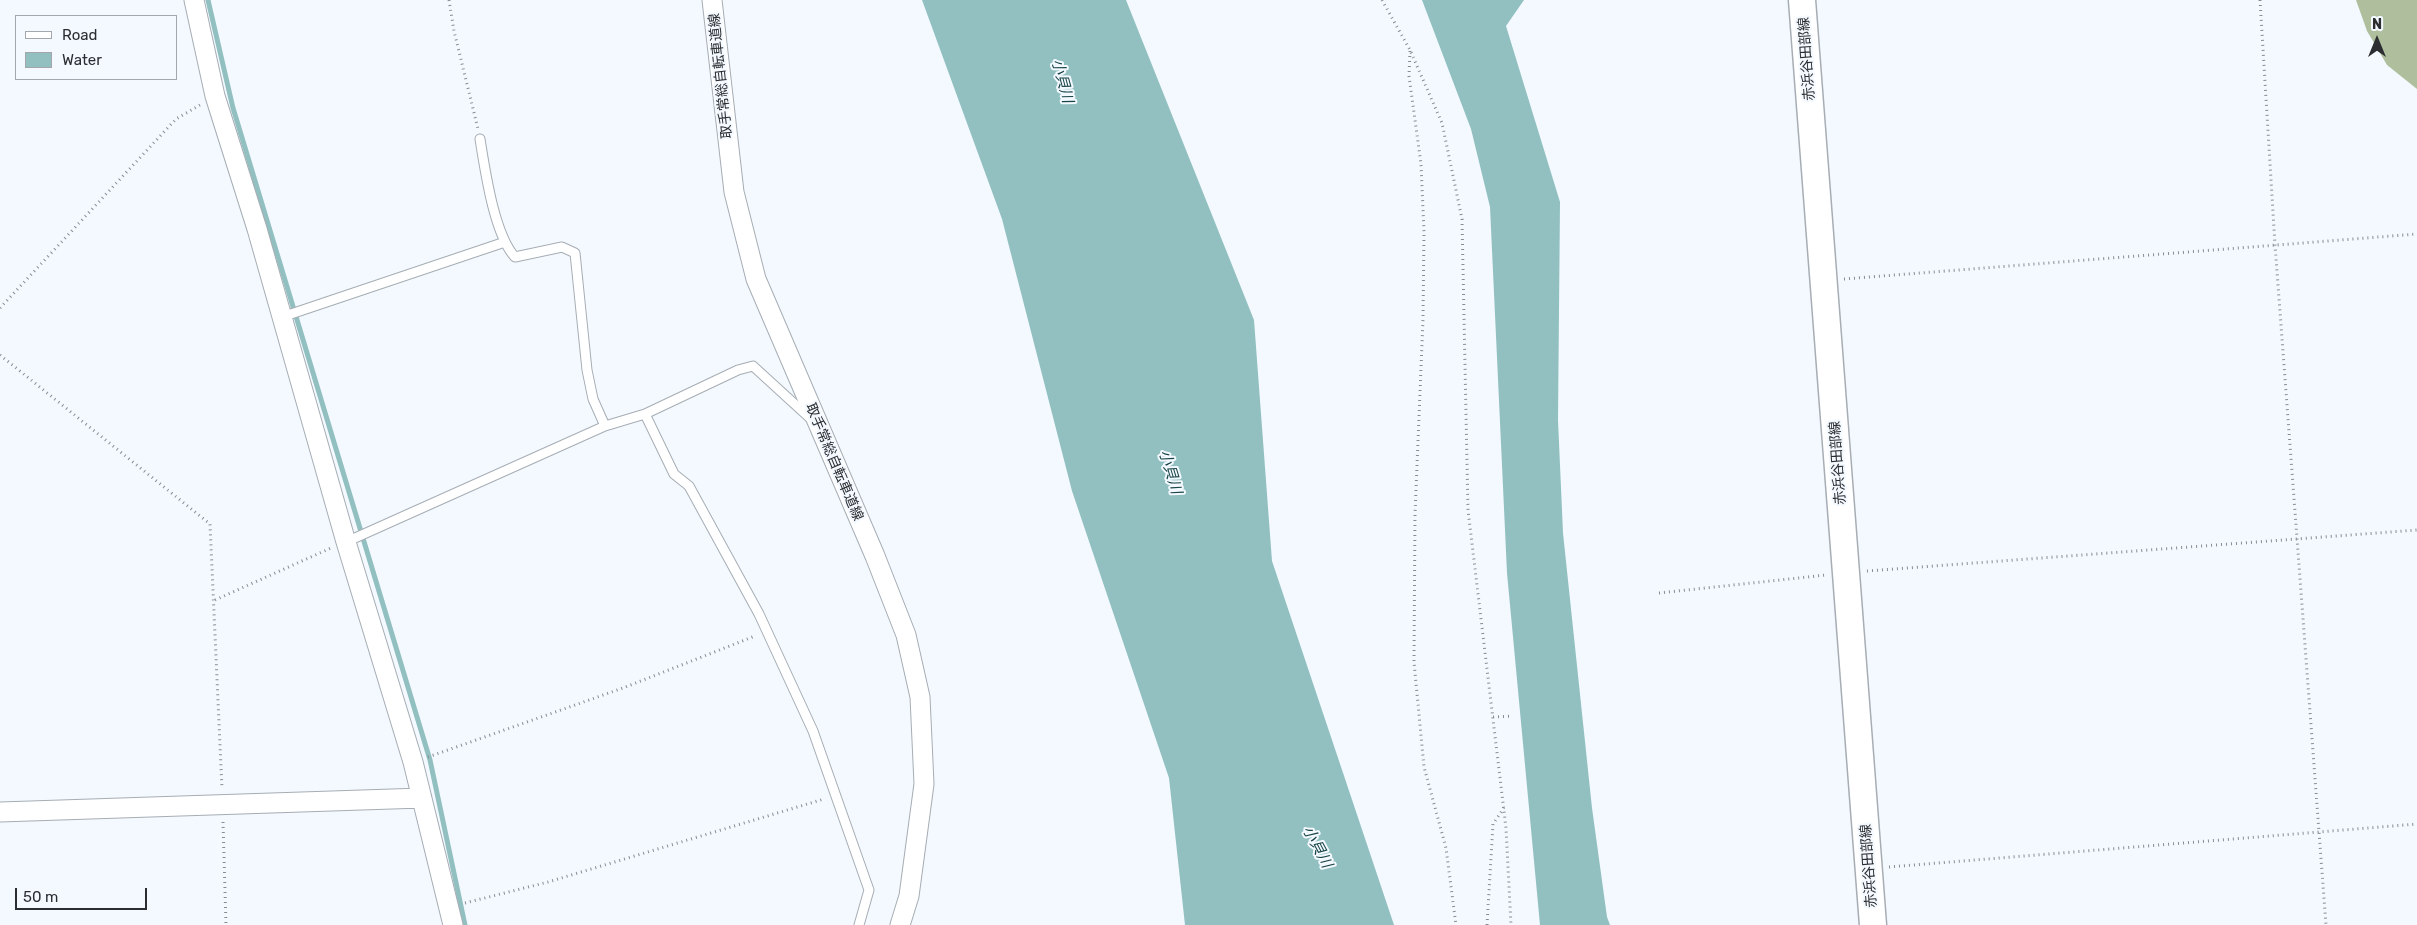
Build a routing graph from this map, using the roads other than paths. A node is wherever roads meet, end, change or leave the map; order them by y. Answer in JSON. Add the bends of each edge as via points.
{"nodes":[{"id":1,"x":194,"y":0,"type":"edge"},
{"id":2,"x":712,"y":0,"type":"edge"},
{"id":3,"x":1802,"y":0,"type":"edge"},
{"id":4,"x":480,"y":139,"type":"road end"},
{"id":5,"x":505,"y":242,"type":"junction"},
{"id":6,"x":282,"y":317,"type":"junction"},
{"id":7,"x":645,"y":414,"type":"junction"},
{"id":8,"x":605,"y":426,"type":"junction"},
{"id":9,"x":819,"y":426,"type":"junction"},
{"id":10,"x":346,"y":542,"type":"junction"},
{"id":11,"x":422,"y":798,"type":"junction"},
{"id":12,"x":0,"y":812,"type":"edge"},
{"id":13,"x":453,"y":925,"type":"edge"},
{"id":14,"x":859,"y":925,"type":"edge"},
{"id":15,"x":900,"y":925,"type":"edge"},
{"id":16,"x":1873,"y":925,"type":"edge"}],
"edges":[{"from":1,"to":6,"type":"street","via":[[215,96]]},
{"from":2,"to":9,"type":"street","name":"取手常総自転車道線","via":[[734,192],[756,279]]},
{"from":3,"to":16,"type":"main road","name":"赤浜谷田部線"},
{"from":4,"to":5,"type":"lane","via":[[488,185]]},
{"from":5,"to":6,"type":"lane"},
{"from":5,"to":8,"type":"lane","via":[[515,257],[562,247],[575,253],[587,370],[593,399]]},
{"from":6,"to":10,"type":"street"},
{"from":7,"to":8,"type":"lane"},
{"from":7,"to":9,"type":"lane","via":[[753,366]]},
{"from":7,"to":14,"type":"lane","via":[[674,474],[689,486],[768,632],[813,731],[869,890]]},
{"from":8,"to":10,"type":"lane"},
{"from":9,"to":15,"type":"street","name":"取手常総自転車道線","via":[[906,635],[920,697],[924,784],[909,896]]},
{"from":10,"to":11,"type":"street"},
{"from":11,"to":12,"type":"street"},
{"from":11,"to":13,"type":"street"}]}
